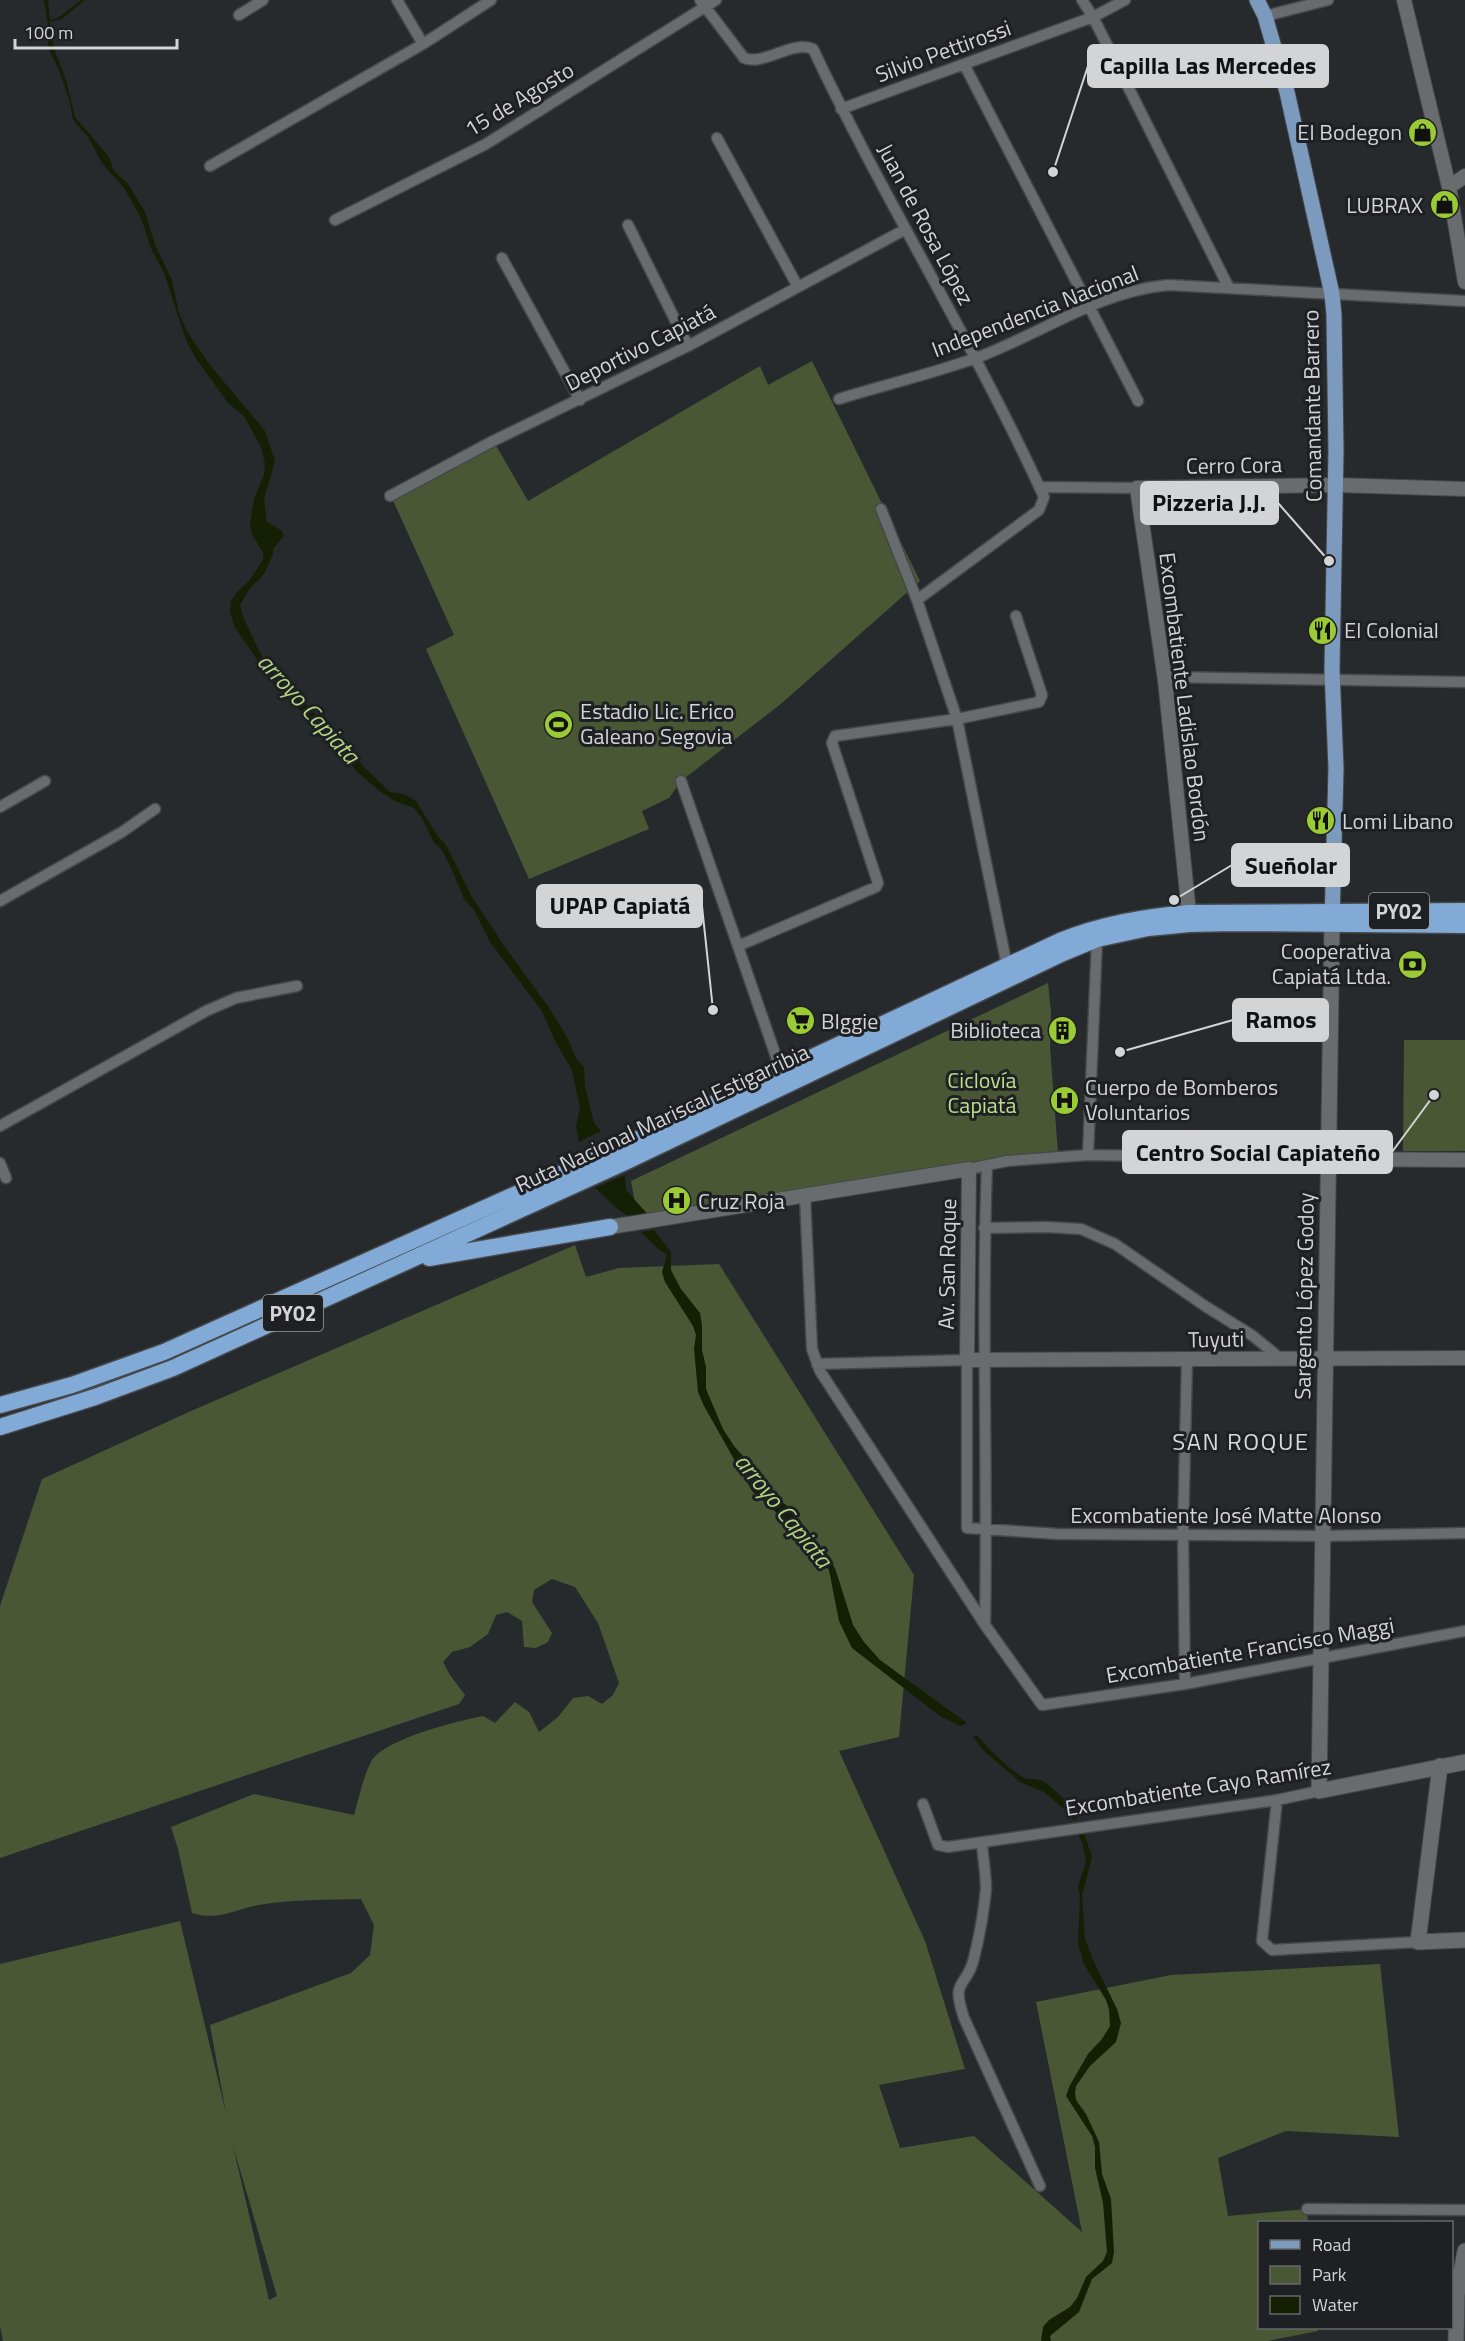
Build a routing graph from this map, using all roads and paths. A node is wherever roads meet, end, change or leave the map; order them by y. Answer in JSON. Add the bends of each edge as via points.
{"nodes":[{"id":1,"x":263,"y":0,"type":"edge"},
{"id":2,"x":397,"y":0,"type":"edge"},
{"id":3,"x":491,"y":0,"type":"edge"},
{"id":4,"x":716,"y":0,"type":"edge"},
{"id":5,"x":1082,"y":0,"type":"edge"},
{"id":6,"x":1125,"y":0,"type":"edge"},
{"id":7,"x":1257,"y":0,"type":"edge"},
{"id":8,"x":1328,"y":0,"type":"edge"},
{"id":9,"x":1404,"y":0,"type":"edge"},
{"id":10,"x":702,"y":4,"type":"edge"},
{"id":11,"x":239,"y":15,"type":"dead end"},
{"id":12,"x":1265,"y":16,"type":"junction"},
{"id":13,"x":1093,"y":17,"type":"junction"},
{"id":14,"x":423,"y":44,"type":"junction"},
{"id":15,"x":964,"y":64,"type":"junction"},
{"id":16,"x":841,"y":108,"type":"junction"},
{"id":17,"x":717,"y":138,"type":"dead end"},
{"id":18,"x":210,"y":166,"type":"dead end"},
{"id":19,"x":1465,"y":176,"type":"edge"},
{"id":20,"x":1449,"y":188,"type":"junction"},
{"id":21,"x":335,"y":219,"type":"dead end"},
{"id":22,"x":628,"y":225,"type":"dead end"},
{"id":23,"x":906,"y":229,"type":"junction"},
{"id":24,"x":502,"y":258,"type":"dead end"},
{"id":25,"x":1465,"y":282,"type":"edge"},
{"id":26,"x":798,"y":287,"type":"junction"},
{"id":27,"x":1229,"y":288,"type":"junction"},
{"id":28,"x":1332,"y":294,"type":"junction"},
{"id":29,"x":1465,"y":301,"type":"edge"},
{"id":30,"x":1090,"y":307,"type":"junction"},
{"id":31,"x":688,"y":346,"type":"junction"},
{"id":32,"x":976,"y":358,"type":"junction"},
{"id":33,"x":580,"y":399,"type":"junction"},
{"id":34,"x":839,"y":399,"type":"dead end"},
{"id":35,"x":1138,"y":401,"type":"dead end"},
{"id":36,"x":1336,"y":485,"type":"junction"},
{"id":37,"x":1039,"y":487,"type":"junction"},
{"id":38,"x":1137,"y":488,"type":"junction"},
{"id":39,"x":1465,"y":489,"type":"edge"},
{"id":40,"x":390,"y":496,"type":"dead end"},
{"id":41,"x":880,"y":509,"type":"dead end"},
{"id":42,"x":917,"y":600,"type":"junction"},
{"id":43,"x":1016,"y":616,"type":"dead end"},
{"id":44,"x":1164,"y":677,"type":"junction"},
{"id":45,"x":1333,"y":680,"type":"junction"},
{"id":46,"x":1465,"y":682,"type":"edge"},
{"id":47,"x":957,"y":719,"type":"junction"},
{"id":48,"x":45,"y":781,"type":"dead end"},
{"id":49,"x":681,"y":781,"type":"dead end"},
{"id":50,"x":0,"y":807,"type":"edge"},
{"id":51,"x":155,"y":809,"type":"dead end"},
{"id":52,"x":0,"y":901,"type":"edge"},
{"id":53,"x":1465,"y":911,"type":"edge"},
{"id":54,"x":1190,"y":913,"type":"junction"},
{"id":55,"x":1332,"y":918,"type":"junction"},
{"id":56,"x":1465,"y":925,"type":"edge"},
{"id":57,"x":1097,"y":939,"type":"junction"},
{"id":58,"x":738,"y":946,"type":"junction"},
{"id":59,"x":1006,"y":966,"type":"junction"},
{"id":60,"x":297,"y":986,"type":"dead end"},
{"id":61,"x":781,"y":1071,"type":"junction"},
{"id":62,"x":0,"y":1126,"type":"edge"},
{"id":63,"x":623,"y":1154,"type":"junction"},
{"id":64,"x":1088,"y":1155,"type":"junction"},
{"id":65,"x":1329,"y":1158,"type":"junction"},
{"id":66,"x":1465,"y":1160,"type":"edge"},
{"id":67,"x":0,"y":1163,"type":"edge"},
{"id":68,"x":987,"y":1166,"type":"junction"},
{"id":69,"x":969,"y":1169,"type":"junction"},
{"id":70,"x":577,"y":1175,"type":"junction"},
{"id":71,"x":6,"y":1178,"type":"dead end"},
{"id":72,"x":805,"y":1196,"type":"junction"},
{"id":73,"x":610,"y":1227,"type":"joint"},
{"id":74,"x":984,"y":1227,"type":"junction"},
{"id":75,"x":399,"y":1264,"type":"junction"},
{"id":76,"x":1326,"y":1358,"type":"junction"},
{"id":77,"x":1465,"y":1358,"type":"edge"},
{"id":78,"x":1281,"y":1359,"type":"junction"},
{"id":79,"x":967,"y":1360,"type":"junction"},
{"id":80,"x":986,"y":1360,"type":"junction"},
{"id":81,"x":1187,"y":1360,"type":"junction"},
{"id":82,"x":817,"y":1364,"type":"junction"},
{"id":83,"x":0,"y":1405,"type":"edge"},
{"id":84,"x":0,"y":1427,"type":"edge"},
{"id":85,"x":987,"y":1528,"type":"junction"},
{"id":86,"x":1465,"y":1533,"type":"edge"},
{"id":87,"x":1183,"y":1534,"type":"junction"},
{"id":88,"x":1324,"y":1536,"type":"junction"},
{"id":89,"x":986,"y":1625,"type":"junction"},
{"id":90,"x":1465,"y":1631,"type":"edge"},
{"id":91,"x":1322,"y":1657,"type":"junction"},
{"id":92,"x":1185,"y":1684,"type":"junction"},
{"id":93,"x":1465,"y":1762,"type":"edge"},
{"id":94,"x":1440,"y":1766,"type":"junction"},
{"id":95,"x":1319,"y":1791,"type":"junction"},
{"id":96,"x":1277,"y":1800,"type":"junction"},
{"id":97,"x":922,"y":1804,"type":"dead end"},
{"id":98,"x":981,"y":1843,"type":"junction"},
{"id":99,"x":1465,"y":1941,"type":"edge"},
{"id":100,"x":1418,"y":1942,"type":"junction"},
{"id":101,"x":1040,"y":2186,"type":"dead end"},
{"id":102,"x":1306,"y":2209,"type":"dead end"},
{"id":103,"x":1465,"y":2210,"type":"edge"},
{"id":104,"x":1465,"y":2251,"type":"edge"},
{"id":105,"x":1463,"y":2276,"type":"edge"},
{"id":106,"x":1456,"y":2341,"type":"edge"}],
"edges":[{"from":1,"to":11,"type":"street"},
{"from":2,"to":14,"type":"street"},
{"from":3,"to":14,"type":"street"},
{"from":4,"to":10,"type":"street","name":"15 de Agosto"},
{"from":5,"to":13,"type":"street"},
{"from":6,"to":13,"type":"street","name":"Silvio Pettirossi"},
{"from":7,"to":12,"type":"main road","name":"Comandante Barrero"},
{"from":8,"to":12,"type":"street"},
{"from":9,"to":20,"type":"street"},
{"from":10,"to":16,"type":"street","name":"Juan de Rosa López","via":[[744,58],[801,47],[813,49]]},
{"from":10,"to":21,"type":"street","name":"15 de Agosto","via":[[486,144]]},
{"from":12,"to":28,"type":"main road","name":"Comandante Barrero","via":[[1287,92]]},
{"from":13,"to":15,"type":"street","name":"Silvio Pettirossi"},
{"from":13,"to":27,"type":"street"},
{"from":14,"to":18,"type":"street"},
{"from":15,"to":16,"type":"street","name":"Silvio Pettirossi"},
{"from":15,"to":30,"type":"street"},
{"from":16,"to":23,"type":"street","name":"Juan de Rosa López"},
{"from":17,"to":26,"type":"street"},
{"from":19,"to":20,"type":"street"},
{"from":20,"to":25,"type":"street"},
{"from":22,"to":31,"type":"street"},
{"from":23,"to":26,"type":"street","name":"Deportivo Capiatá"},
{"from":23,"to":32,"type":"street","name":"Juan de Rosa López"},
{"from":24,"to":33,"type":"street"},
{"from":26,"to":31,"type":"street","name":"Deportivo Capiatá"},
{"from":27,"to":28,"type":"street","name":"Independencia Nacional"},
{"from":27,"to":30,"type":"street","name":"Independencia Nacional","via":[[1146,287]]},
{"from":28,"to":29,"type":"street","name":"Independencia Nacional"},
{"from":28,"to":36,"type":"main road","name":"Comandante Barrero"},
{"from":30,"to":32,"type":"street","name":"Independencia Nacional"},
{"from":30,"to":35,"type":"street"},
{"from":31,"to":33,"type":"street","name":"Deportivo Capiatá"},
{"from":32,"to":34,"type":"street","name":"Independencia Nacional"},
{"from":32,"to":37,"type":"street","name":"Juan de Rosa López"},
{"from":33,"to":40,"type":"street","name":"Deportivo Capiatá"},
{"from":36,"to":38,"type":"street","name":"Cerro Cora"},
{"from":36,"to":39,"type":"street","name":"Cerro Cora"},
{"from":36,"to":45,"type":"main road","name":"Comandante Barrero"},
{"from":37,"to":38,"type":"street","name":"Cerro Cora"},
{"from":37,"to":42,"type":"street","via":[[1044,497],[1039,510]]},
{"from":38,"to":44,"type":"street","name":"Excombatiente Ladislao Bordón"},
{"from":41,"to":42,"type":"street"},
{"from":42,"to":47,"type":"street"},
{"from":43,"to":47,"type":"street","via":[[1042,699]]},
{"from":44,"to":45,"type":"street"},
{"from":44,"to":54,"type":"street","name":"Excombatiente Ladislao Bordón"},
{"from":45,"to":46,"type":"street"},
{"from":45,"to":55,"type":"main road","name":"Comandante Barrero","via":[[1336,768]]},
{"from":47,"to":58,"type":"street","via":[[836,736],[832,743],[878,884]]},
{"from":47,"to":59,"type":"street"},
{"from":48,"to":50,"type":"street"},
{"from":49,"to":58,"type":"street"},
{"from":51,"to":52,"type":"street"},
{"from":53,"to":55,"type":"highway","name":"Ruta Nacional Mariscal Estigarribia","number":"PY02"},
{"from":54,"to":55,"type":"highway","name":"Ruta Nacional Mariscal Estigarribia","number":"PY02"},
{"from":54,"to":59,"type":"highway","name":"Ruta Nacional Mariscal Estigarribia","number":"PY02","via":[[1147,916],[1094,928]]},
{"from":55,"to":56,"type":"highway","name":"Ruta Nacional Mariscal Estigarribia","number":"PY02"},
{"from":55,"to":57,"type":"highway","name":"Ruta Nacional Mariscal Estigarribia","number":"PY02","via":[[1189,924]]},
{"from":55,"to":65,"type":"main road","name":"Sargento López Godoy"},
{"from":57,"to":63,"type":"highway","name":"Ruta Nacional Mariscal Estigarribia","number":"PY02"},
{"from":57,"to":64,"type":"street"},
{"from":58,"to":61,"type":"street"},
{"from":59,"to":61,"type":"highway","name":"Ruta Nacional Mariscal Estigarribia","number":"PY02"},
{"from":60,"to":62,"type":"street","via":[[236,998],[206,1011]]},
{"from":61,"to":63,"type":"highway","name":"Ruta Nacional Mariscal Estigarribia","number":"PY02"},
{"from":63,"to":70,"type":"highway","name":"Ruta Nacional Mariscal Estigarribia","number":"PY02"},
{"from":64,"to":65,"type":"street"},
{"from":64,"to":68,"type":"street"},
{"from":65,"to":66,"type":"street"},
{"from":65,"to":76,"type":"main road","name":"Sargento López Godoy"},
{"from":67,"to":71,"type":"street"},
{"from":68,"to":69,"type":"street"},
{"from":68,"to":74,"type":"street"},
{"from":69,"to":72,"type":"street"},
{"from":69,"to":79,"type":"street","name":"Av. San Roque"},
{"from":70,"to":75,"type":"highway","name":"Ruta Nacional Mariscal Estigarribia","number":"PY02"},
{"from":70,"to":83,"type":"highway","name":"Ruta Nacional Mariscal Estigarribia","number":"PY02","via":[[164,1352],[72,1385]]},
{"from":72,"to":73,"type":"street"},
{"from":72,"to":82,"type":"street","via":[[812,1349]]},
{"from":73,"to":75,"type":"highway"},
{"from":74,"to":78,"type":"street","via":[[1082,1230],[1115,1244]]},
{"from":74,"to":80,"type":"street"},
{"from":75,"to":84,"type":"highway","name":"Ruta Nacional Mariscal Estigarribia","number":"PY02","via":[[172,1368]]},
{"from":76,"to":77,"type":"street","name":"Tuyuti"},
{"from":76,"to":78,"type":"street","name":"Tuyuti"},
{"from":76,"to":88,"type":"main road","name":"Sargento López Godoy"},
{"from":78,"to":81,"type":"street","name":"Tuyuti"},
{"from":79,"to":80,"type":"street","name":"Tuyuti"},
{"from":79,"to":82,"type":"street"},
{"from":79,"to":85,"type":"street","via":[[967,1528]]},
{"from":80,"to":81,"type":"street","name":"Tuyuti"},
{"from":80,"to":85,"type":"street"},
{"from":81,"to":87,"type":"street"},
{"from":82,"to":89,"type":"street"},
{"from":85,"to":87,"type":"street","name":"Excombatiente José Matte Alonso","via":[[1058,1534]]},
{"from":85,"to":89,"type":"street"},
{"from":86,"to":88,"type":"street","name":"Excombatiente José Matte Alonso"},
{"from":87,"to":88,"type":"street","name":"Excombatiente José Matte Alonso"},
{"from":87,"to":92,"type":"street"},
{"from":88,"to":91,"type":"main road","name":"Sargento López Godoy"},
{"from":89,"to":92,"type":"street","name":"Excombatiente Francisco Maggi","via":[[1042,1706]]},
{"from":90,"to":91,"type":"street","name":"Excombatiente Francisco Maggi"},
{"from":91,"to":92,"type":"street","name":"Excombatiente Francisco Maggi"},
{"from":91,"to":95,"type":"main road","name":"Sargento López Godoy"},
{"from":93,"to":94,"type":"main road","name":"Excombatiente Cayo Ramírez"},
{"from":94,"to":95,"type":"main road","name":"Excombatiente Cayo Ramírez"},
{"from":94,"to":100,"type":"main road"},
{"from":95,"to":96,"type":"street","name":"Excombatiente Cayo Ramírez"},
{"from":96,"to":98,"type":"street","name":"Excombatiente Cayo Ramírez"},
{"from":96,"to":100,"type":"street","via":[[1262,1941],[1266,1947],[1272,1950]]},
{"from":97,"to":98,"type":"street","name":"Excombatiente Cayo Ramírez","via":[[938,1845]]},
{"from":98,"to":101,"type":"street","via":[[986,1888],[975,1957],[960,1984],[958,2000]]},
{"from":99,"to":100,"type":"main road"},
{"from":102,"to":103,"type":"street"},
{"from":104,"to":105,"type":"main road"},
{"from":105,"to":106,"type":"main road","via":[[1457,2295]]}]}
